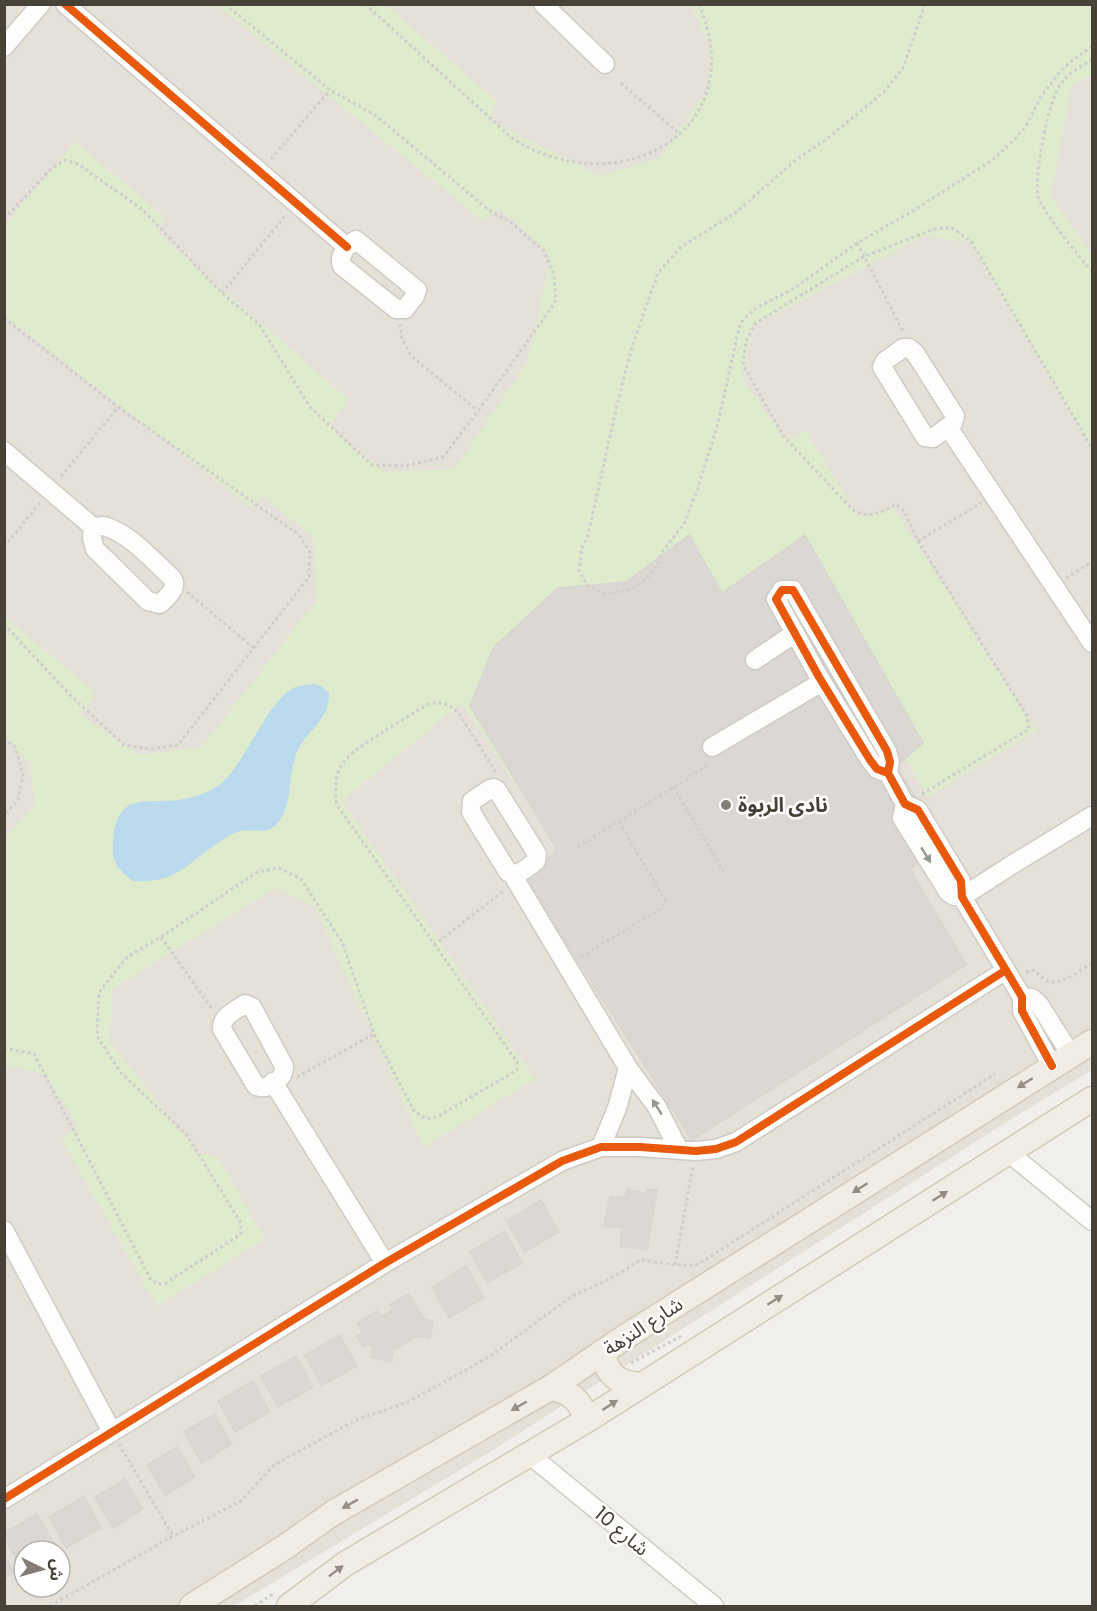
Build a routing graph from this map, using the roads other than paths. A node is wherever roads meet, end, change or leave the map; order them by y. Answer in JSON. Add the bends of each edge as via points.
{"nodes":[{"id":1,"x":41,"y":4,"type":"edge"},
{"id":2,"x":65,"y":4,"type":"edge"},
{"id":3,"x":543,"y":4,"type":"edge"},
{"id":4,"x":4,"y":47,"type":"edge"},
{"id":5,"x":604,"y":64,"type":"dead end"},
{"id":6,"x":347,"y":247,"type":"junction"},
{"id":7,"x":948,"y":427,"type":"junction"},
{"id":8,"x":4,"y":451,"type":"edge"},
{"id":9,"x":93,"y":527,"type":"junction"},
{"id":10,"x":795,"y":633,"type":"junction"},
{"id":11,"x":1092,"y":643,"type":"edge"},
{"id":12,"x":755,"y":660,"type":"dead end"},
{"id":13,"x":838,"y":666,"type":"junction"},
{"id":14,"x":821,"y":679,"type":"junction"},
{"id":15,"x":712,"y":747,"type":"road end"},
{"id":16,"x":888,"y":773,"type":"junction"},
{"id":17,"x":1092,"y":816,"type":"edge"},
{"id":18,"x":514,"y":878,"type":"junction"},
{"id":19,"x":962,"y":897,"type":"junction"},
{"id":20,"x":1009,"y":975,"type":"junction"},
{"id":21,"x":1092,"y":1042,"type":"edge"},
{"id":22,"x":1062,"y":1060,"type":"junction"},
{"id":23,"x":628,"y":1068,"type":"junction"},
{"id":24,"x":275,"y":1086,"type":"junction"},
{"id":25,"x":1092,"y":1099,"type":"edge"},
{"id":26,"x":601,"y":1147,"type":"junction"},
{"id":27,"x":687,"y":1150,"type":"junction"},
{"id":28,"x":1009,"y":1153,"type":"junction"},
{"id":29,"x":1092,"y":1221,"type":"edge"},
{"id":30,"x":6,"y":1239,"type":"edge"},
{"id":31,"x":385,"y":1263,"type":"junction"},
{"id":32,"x":602,"y":1352,"type":"junction"},
{"id":33,"x":641,"y":1385,"type":"junction"},
{"id":34,"x":550,"y":1388,"type":"junction"},
{"id":35,"x":587,"y":1420,"type":"junction"},
{"id":36,"x":112,"y":1432,"type":"junction"},
{"id":37,"x":530,"y":1455,"type":"junction"},
{"id":38,"x":4,"y":1499,"type":"edge"},
{"id":39,"x":192,"y":1606,"type":"edge"},
{"id":40,"x":289,"y":1606,"type":"edge"},
{"id":41,"x":714,"y":1606,"type":"edge"}],
"edges":[{"from":1,"to":4,"type":"street"},
{"from":2,"to":6,"type":"street"},
{"from":3,"to":5,"type":"street"},
{"from":6,"to":6,"type":"street","via":[[341,255],[342,266],[396,309],[405,309],[417,290],[361,242],[356,240]]},
{"from":7,"to":7,"type":"street","via":[[933,438],[925,437],[884,373],[885,361],[903,348],[915,353],[952,409],[955,417]]},
{"from":7,"to":11,"type":"street"},
{"from":8,"to":9,"type":"street"},
{"from":9,"to":9,"type":"street","via":[[104,526],[124,536],[175,582],[160,604],[148,601],[95,549]]},
{"from":10,"to":12,"type":"street"},
{"from":10,"to":13,"type":"street","via":[[776,599],[788,588],[793,590]]},
{"from":10,"to":14,"type":"street"},
{"from":13,"to":14,"type":"street"},
{"from":13,"to":16,"type":"street","via":[[888,751]]},
{"from":14,"to":15,"type":"street"},
{"from":14,"to":16,"type":"street","via":[[870,760],[877,769]]},
{"from":16,"to":19,"type":"street","via":[[905,804],[902,818],[948,891]]},
{"from":17,"to":19,"type":"street"},
{"from":18,"to":18,"type":"street","via":[[471,812],[472,801],[490,789],[497,790],[537,854],[536,861]]},
{"from":18,"to":23,"type":"street"},
{"from":19,"to":20,"type":"street"},
{"from":20,"to":22,"type":"street","via":[[1022,997],[1040,1004]]},
{"from":20,"to":27,"type":"street","via":[[736,1142],[716,1149]]},
{"from":21,"to":22,"type":"main road","name":"شارع النزهة"},
{"from":22,"to":32,"type":"main road","name":"شارع النزهة","one_way":true},
{"from":23,"to":26,"type":"street"},
{"from":27,"to":23,"type":"street","one_way":true},
{"from":24,"to":24,"type":"street","via":[[284,1066],[252,1007],[245,1005],[224,1018],[222,1029],[256,1086]]},
{"from":24,"to":31,"type":"street"},
{"from":25,"to":28,"type":"main road"},
{"from":26,"to":27,"type":"street"},
{"from":26,"to":31,"type":"street","via":[[562,1161]]},
{"from":28,"to":29,"type":"street"},
{"from":33,"to":28,"type":"main road","one_way":true},
{"from":30,"to":36,"type":"street"},
{"from":31,"to":36,"type":"street"},
{"from":32,"to":33,"type":"main road","via":[[605,1366],[614,1377],[627,1384]]},
{"from":32,"to":34,"type":"main road","name":"شارع النزهة"},
{"from":35,"to":33,"type":"main road","one_way":true},
{"from":34,"to":35,"type":"main road","via":[[574,1397]]},
{"from":34,"to":39,"type":"main road","name":"شارع النزهة","one_way":true,"via":[[333,1513]]},
{"from":35,"to":37,"type":"main road"},
{"from":36,"to":38,"type":"street"},
{"from":40,"to":37,"type":"main road","one_way":true,"via":[[345,1564]]},
{"from":37,"to":41,"type":"street","name":"شارع 10"}]}
